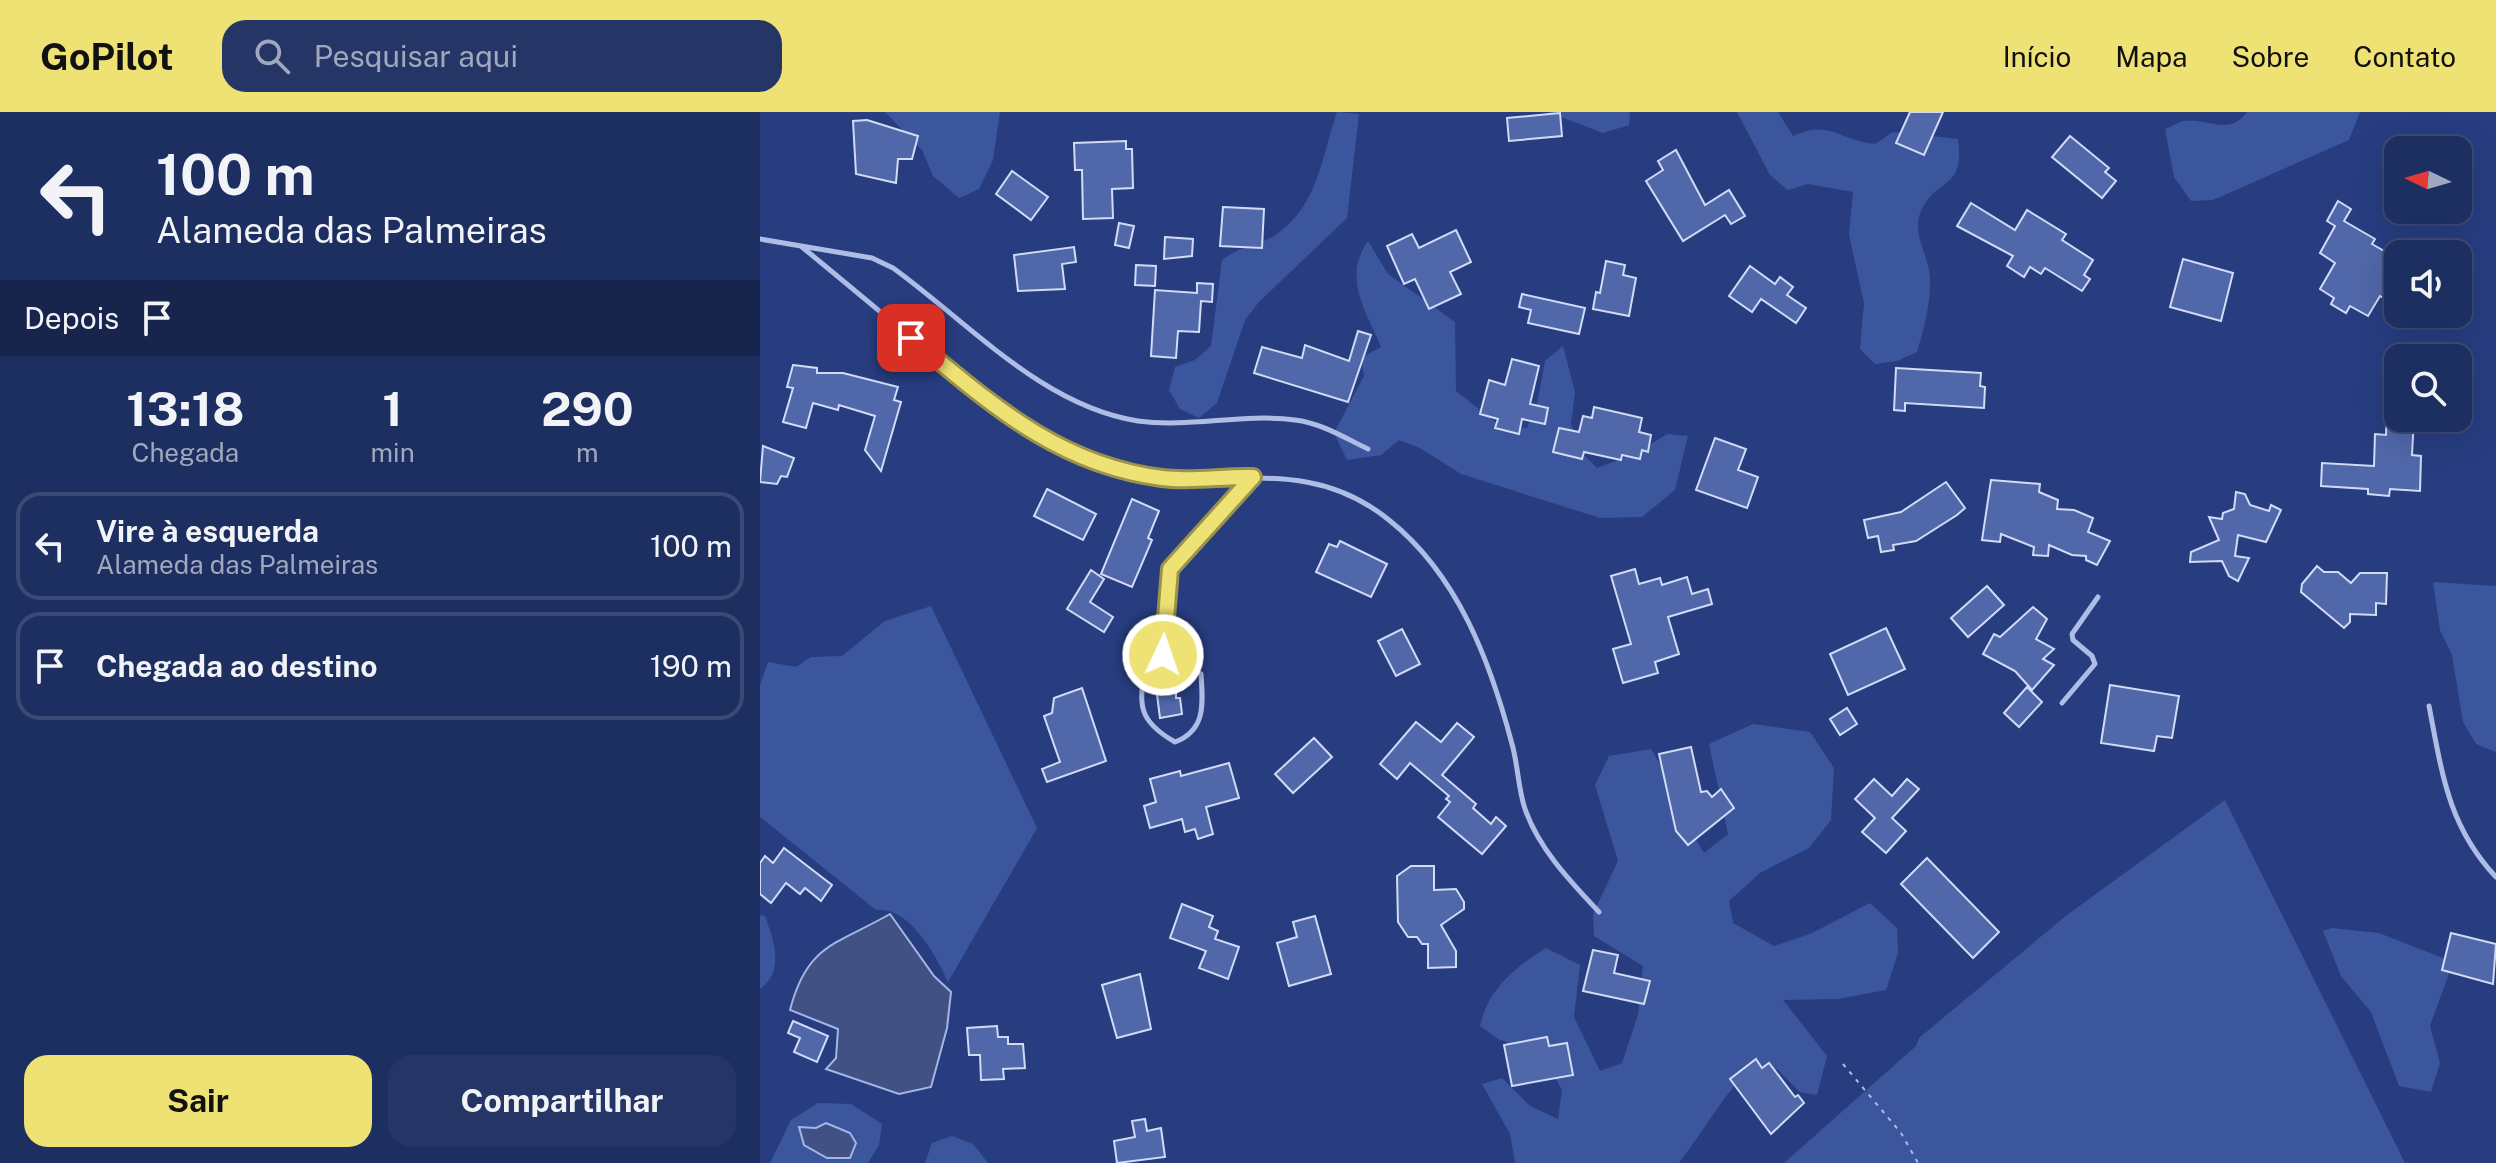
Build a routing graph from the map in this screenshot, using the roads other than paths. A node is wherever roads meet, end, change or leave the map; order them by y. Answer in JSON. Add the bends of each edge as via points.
{"nodes":[{"id":1,"x":760,"y":239,"type":"edge"},
{"id":2,"x":802,"y":247,"type":"junction"},
{"id":3,"x":1368,"y":449,"type":"dead end"},
{"id":4,"x":1253,"y":477,"type":"junction"},
{"id":5,"x":2098,"y":597,"type":"dead end"},
{"id":6,"x":1163,"y":655,"type":"junction"},
{"id":7,"x":2062,"y":703,"type":"dead end"},
{"id":8,"x":2429,"y":706,"type":"dead end"},
{"id":9,"x":2496,"y":877,"type":"edge"},
{"id":10,"x":1599,"y":912,"type":"dead end"}],
"edges":[{"from":1,"to":2,"type":"lane"},
{"from":2,"to":3,"type":"lane","via":[[872,258],[893,268],[1005,357],[1070,398],[1116,415],[1162,422],[1298,420]]},
{"from":2,"to":4,"type":"lane","via":[[971,388],[1057,447],[1138,474]]},
{"from":4,"to":6,"type":"lane","via":[[1170,569]]},
{"from":4,"to":10,"type":"lane","via":[[1308,480],[1366,503],[1428,560],[1458,601],[1488,666],[1532,824],[1551,856]]},
{"from":5,"to":7,"type":"lane","via":[[2072,634],[2095,664]]},
{"from":6,"to":6,"type":"lane","via":[[1201,674],[1200,722],[1189,736],[1175,742],[1153,730],[1143,715],[1146,665]]},
{"from":8,"to":9,"type":"lane","via":[[2458,825],[2474,854]]}]}
